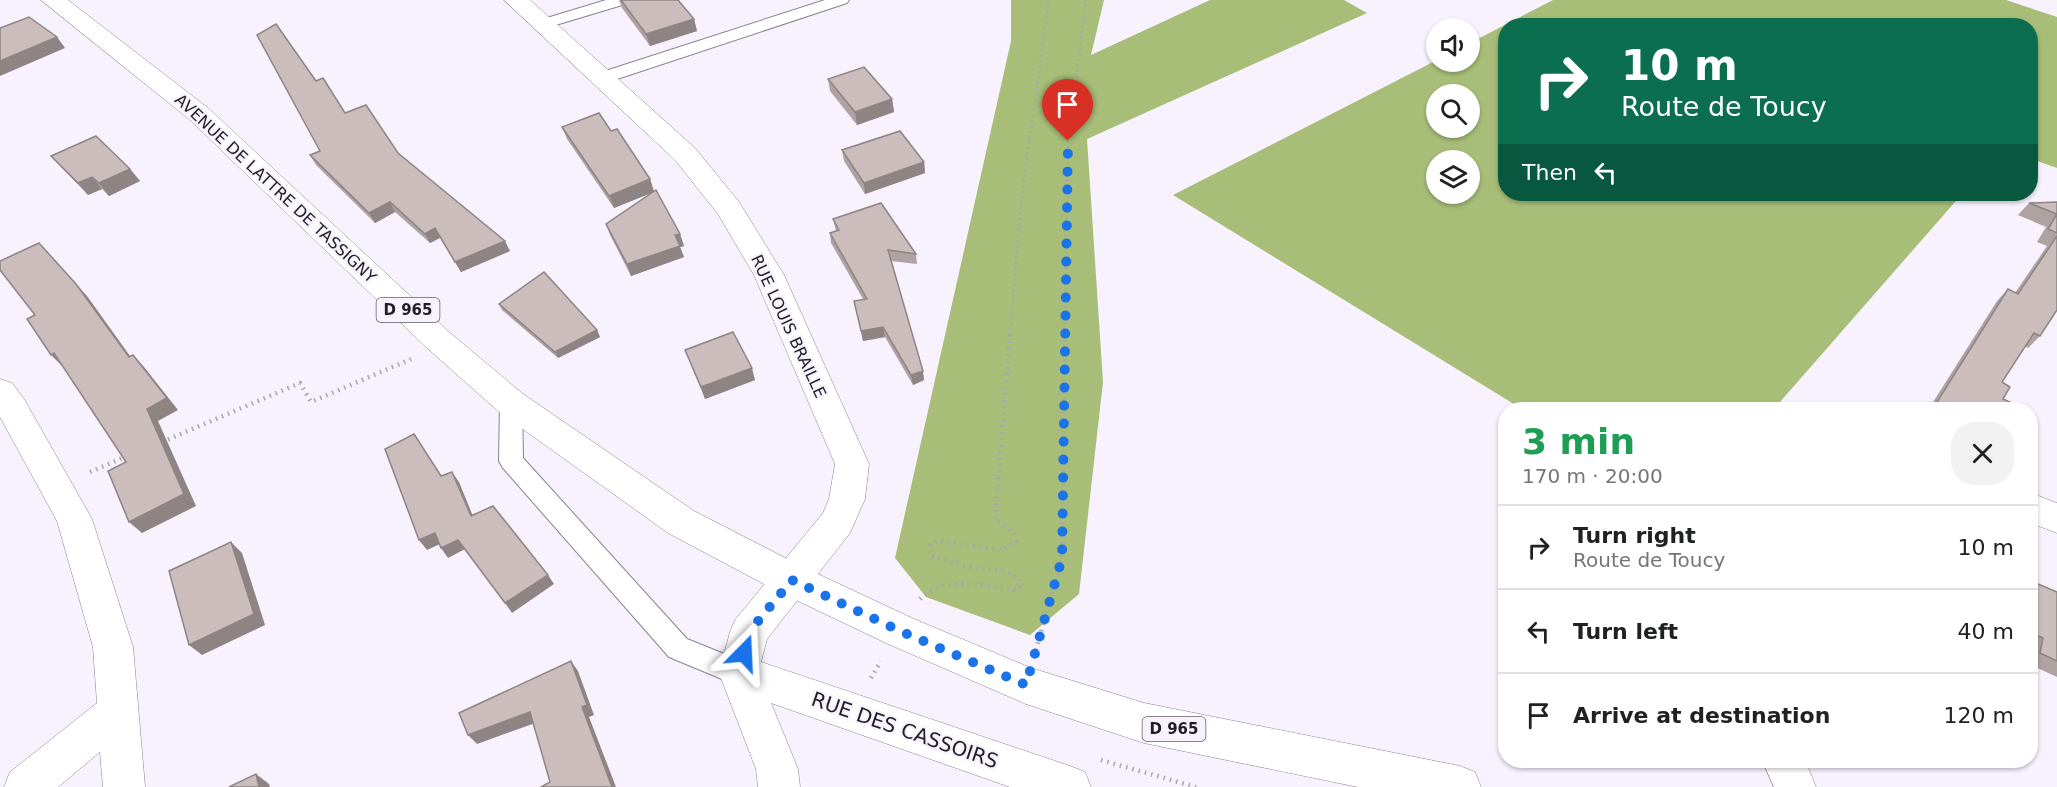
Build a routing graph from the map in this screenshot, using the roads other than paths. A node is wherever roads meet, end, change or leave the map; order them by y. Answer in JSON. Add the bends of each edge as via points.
{"nodes":[{"id":1,"x":53,"y":0,"type":"edge"},
{"id":2,"x":516,"y":0,"type":"edge"},
{"id":3,"x":623,"y":0,"type":"edge"},
{"id":4,"x":841,"y":0,"type":"edge"},
{"id":5,"x":543,"y":24,"type":"junction"},
{"id":6,"x":602,"y":78,"type":"junction"},
{"id":7,"x":0,"y":392,"type":"edge"},
{"id":8,"x":511,"y":403,"type":"junction"},
{"id":9,"x":2038,"y":511,"type":"edge"},
{"id":10,"x":2057,"y":518,"type":"edge"},
{"id":11,"x":792,"y":580,"type":"junction"},
{"id":12,"x":739,"y":673,"type":"junction"},
{"id":13,"x":118,"y":711,"type":"junction"},
{"id":14,"x":1787,"y":768,"type":"edge"},
{"id":15,"x":25,"y":787,"type":"edge"},
{"id":16,"x":124,"y":787,"type":"edge"},
{"id":17,"x":779,"y":787,"type":"edge"},
{"id":18,"x":1070,"y":787,"type":"edge"},
{"id":19,"x":1460,"y":787,"type":"edge"},
{"id":20,"x":1795,"y":787,"type":"edge"}],
"edges":[{"from":1,"to":8,"type":"street","name":"AVENUE DE LATTRE DE TASSIGNY","number":"D 965","via":[[199,114],[438,340]]},
{"from":2,"to":5,"type":"street","name":"RUE LOUIS BRAILLE"},
{"from":3,"to":5,"type":"lane"},
{"from":4,"to":6,"type":"lane"},
{"from":5,"to":6,"type":"street","name":"RUE LOUIS BRAILLE"},
{"from":6,"to":11,"type":"street","name":"RUE LOUIS BRAILLE","via":[[685,154],[729,209],[769,275],[852,464],[847,499],[837,522]]},
{"from":7,"to":13,"type":"street","via":[[74,519],[113,647]]},
{"from":8,"to":11,"type":"street","name":"AVENUE DE LATTRE DE TASSIGNY","number":"D 965","via":[[681,522]]},
{"from":8,"to":12,"type":"lane","via":[[511,461],[678,648]]},
{"from":9,"to":10,"type":"street"},
{"from":11,"to":12,"type":"street","name":"RUE LOUIS BRAILLE","via":[[749,632]]},
{"from":11,"to":19,"type":"street","number":"D 965","via":[[1026,685],[1144,723]]},
{"from":12,"to":17,"type":"street","via":[[777,769]]},
{"from":12,"to":18,"type":"street","name":"RUE DES CASSOIRS"},
{"from":13,"to":15,"type":"street"},
{"from":13,"to":16,"type":"street"},
{"from":14,"to":20,"type":"street"}]}
